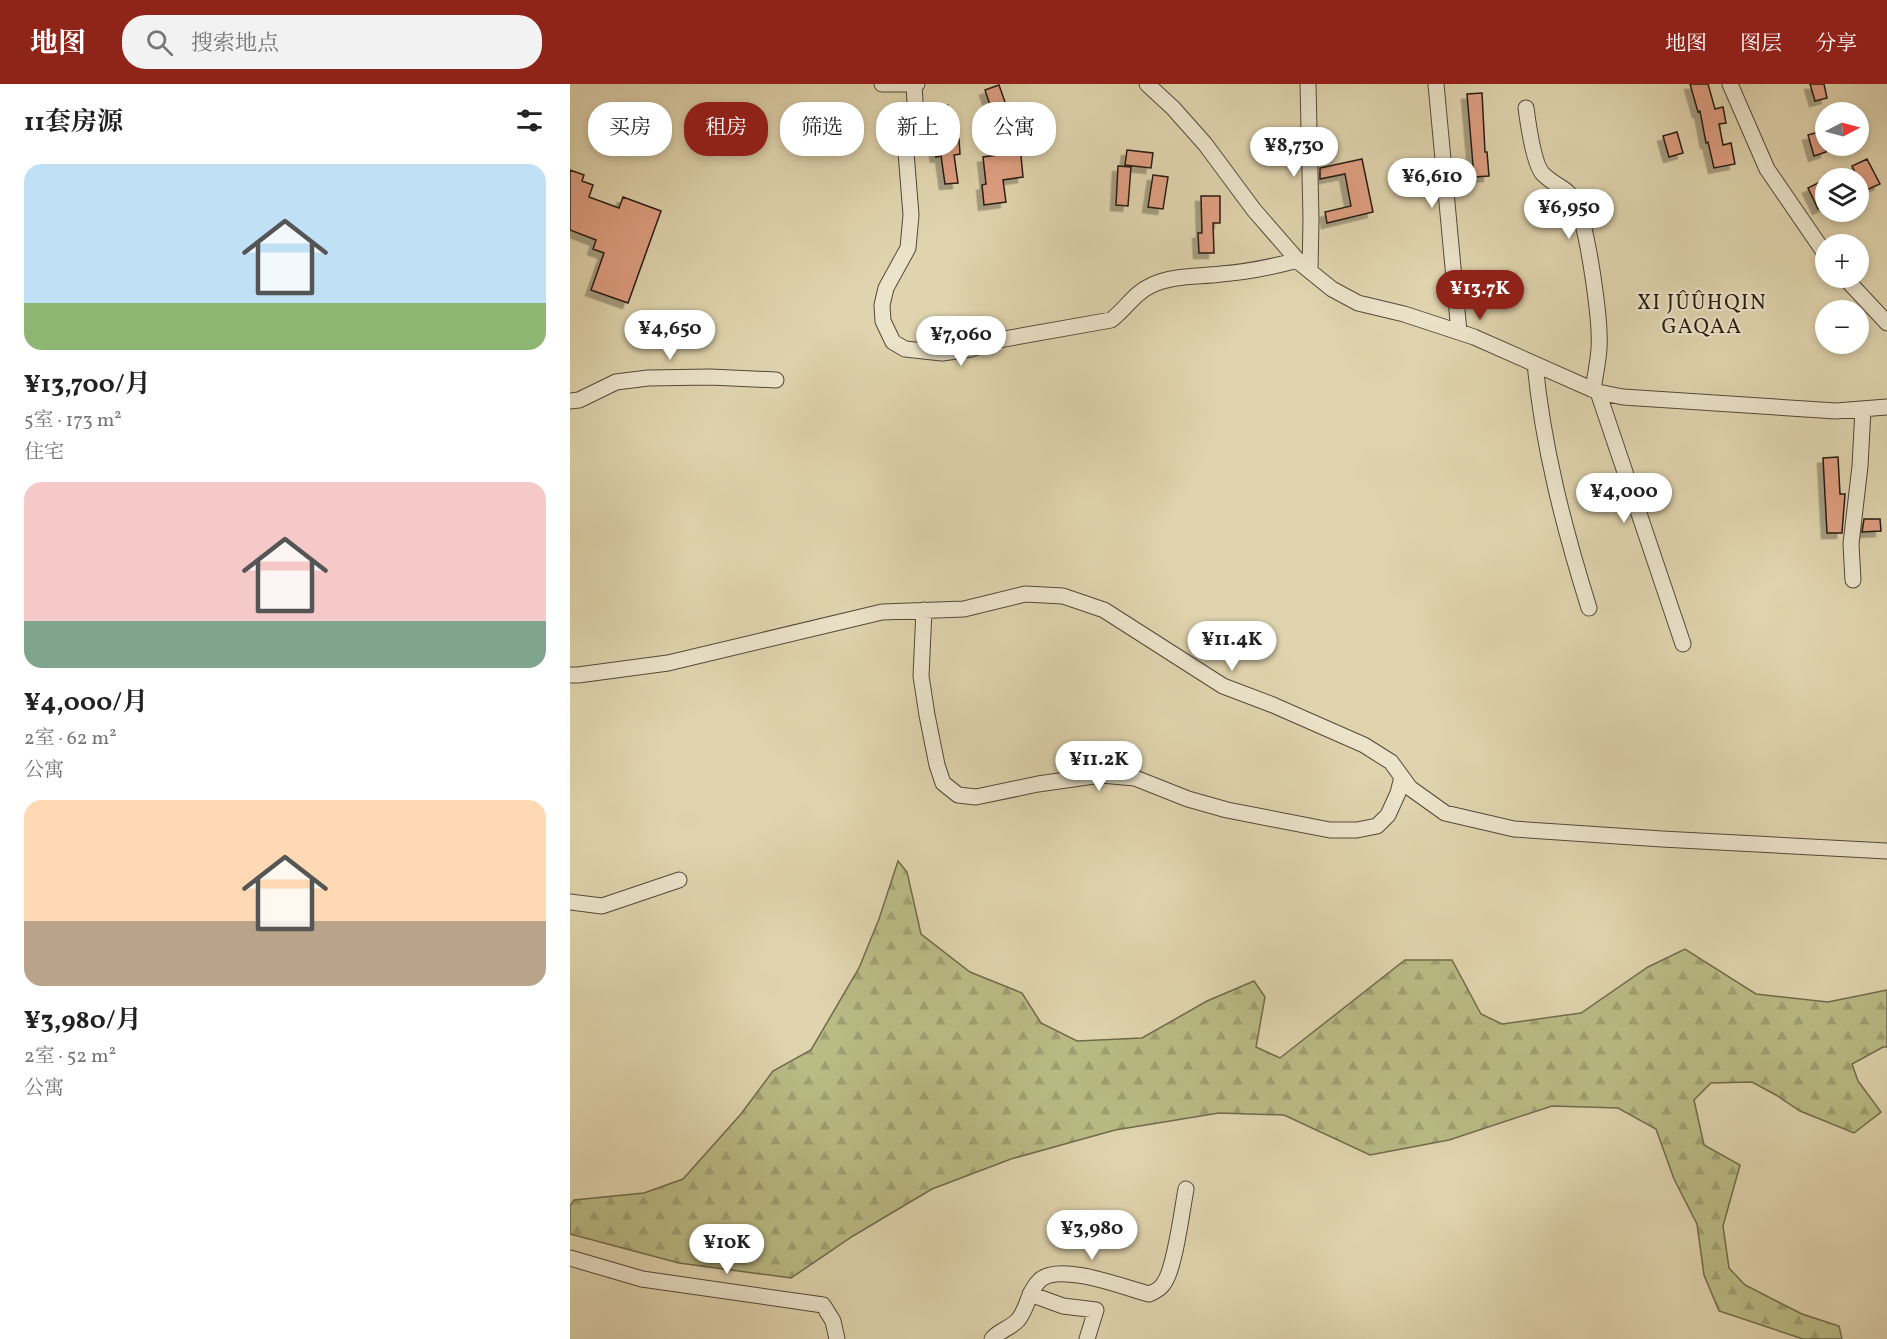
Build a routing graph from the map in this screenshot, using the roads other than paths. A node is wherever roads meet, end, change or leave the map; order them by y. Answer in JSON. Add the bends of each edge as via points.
{"nodes":[{"id":1,"x":882,"y":84,"type":"edge"},
{"id":2,"x":1147,"y":84,"type":"edge"},
{"id":3,"x":1308,"y":84,"type":"edge"},
{"id":4,"x":1436,"y":84,"type":"edge"},
{"id":5,"x":1730,"y":84,"type":"edge"},
{"id":6,"x":915,"y":85,"type":"edge"},
{"id":7,"x":1526,"y":108,"type":"dead end"},
{"id":8,"x":1815,"y":239,"type":"edge"},
{"id":9,"x":1298,"y":260,"type":"junction"},
{"id":10,"x":1310,"y":271,"type":"junction"},
{"id":11,"x":1855,"y":288,"type":"edge"},
{"id":12,"x":1887,"y":322,"type":"edge"},
{"id":13,"x":1459,"y":332,"type":"junction"},
{"id":14,"x":1535,"y":364,"type":"junction"},
{"id":15,"x":776,"y":380,"type":"dead end"},
{"id":16,"x":1595,"y":391,"type":"junction"},
{"id":17,"x":570,"y":402,"type":"edge"},
{"id":18,"x":1887,"y":407,"type":"edge"},
{"id":19,"x":1863,"y":409,"type":"junction"},
{"id":20,"x":1852,"y":580,"type":"dead end"},
{"id":21,"x":1589,"y":608,"type":"dead end"},
{"id":22,"x":924,"y":610,"type":"junction"},
{"id":23,"x":1683,"y":644,"type":"dead end"},
{"id":24,"x":570,"y":675,"type":"edge"},
{"id":25,"x":1402,"y":777,"type":"junction"},
{"id":26,"x":1887,"y":851,"type":"edge"},
{"id":27,"x":679,"y":880,"type":"dead end"},
{"id":28,"x":570,"y":902,"type":"edge"},
{"id":29,"x":1186,"y":1189,"type":"dead end"},
{"id":30,"x":570,"y":1258,"type":"edge"},
{"id":31,"x":1030,"y":1294,"type":"junction"},
{"id":32,"x":837,"y":1339,"type":"edge"},
{"id":33,"x":992,"y":1339,"type":"edge"},
{"id":34,"x":1087,"y":1339,"type":"edge"}],
"edges":[{"from":1,"to":6,"type":"street"},
{"from":2,"to":9,"type":"street","via":[[1205,144],[1254,210]]},
{"from":3,"to":10,"type":"street"},
{"from":4,"to":13,"type":"street"},
{"from":5,"to":8,"type":"street","via":[[1767,169]]},
{"from":6,"to":9,"type":"street","via":[[915,102],[905,140],[911,215],[908,248],[886,288],[882,305],[883,321],[893,342],[905,349],[942,353],[971,350],[993,341],[1111,320],[1132,298],[1168,278],[1265,269]]},
{"from":7,"to":16,"type":"street","via":[[1541,172],[1570,192],[1578,207],[1597,319]]},
{"from":9,"to":10,"type":"street"},
{"from":10,"to":13,"type":"street","via":[[1358,303]]},
{"from":11,"to":12,"type":"street"},
{"from":13,"to":14,"type":"street"},
{"from":14,"to":16,"type":"street"},
{"from":14,"to":21,"type":"street","via":[[1555,487]]},
{"from":15,"to":17,"type":"street","via":[[648,378],[616,382]]},
{"from":16,"to":19,"type":"street","via":[[1623,397],[1778,408]]},
{"from":16,"to":23,"type":"street"},
{"from":18,"to":19,"type":"street"},
{"from":19,"to":20,"type":"street","via":[[1851,544]]},
{"from":22,"to":24,"type":"street","via":[[882,612],[668,663]]},
{"from":22,"to":25,"type":"street","via":[[964,609],[1025,594],[1063,596],[1104,609],[1223,686],[1364,745],[1391,762]]},
{"from":22,"to":25,"type":"street","via":[[921,676],[927,715],[943,783],[958,795],[976,797],[1101,775],[1135,778],[1227,810],[1330,830],[1357,830],[1377,826],[1388,815]]},
{"from":25,"to":26,"type":"street","via":[[1410,788],[1445,813],[1514,829]]},
{"from":27,"to":28,"type":"street","via":[[602,906]]},
{"from":29,"to":31,"type":"street","via":[[1171,1268],[1156,1292],[1149,1294],[1064,1272],[1041,1279]]},
{"from":30,"to":32,"type":"street","via":[[642,1279],[824,1305],[833,1320]]},
{"from":31,"to":33,"type":"street","via":[[1017,1322]]},
{"from":31,"to":34,"type":"street","via":[[1063,1306],[1096,1310]]}]}
